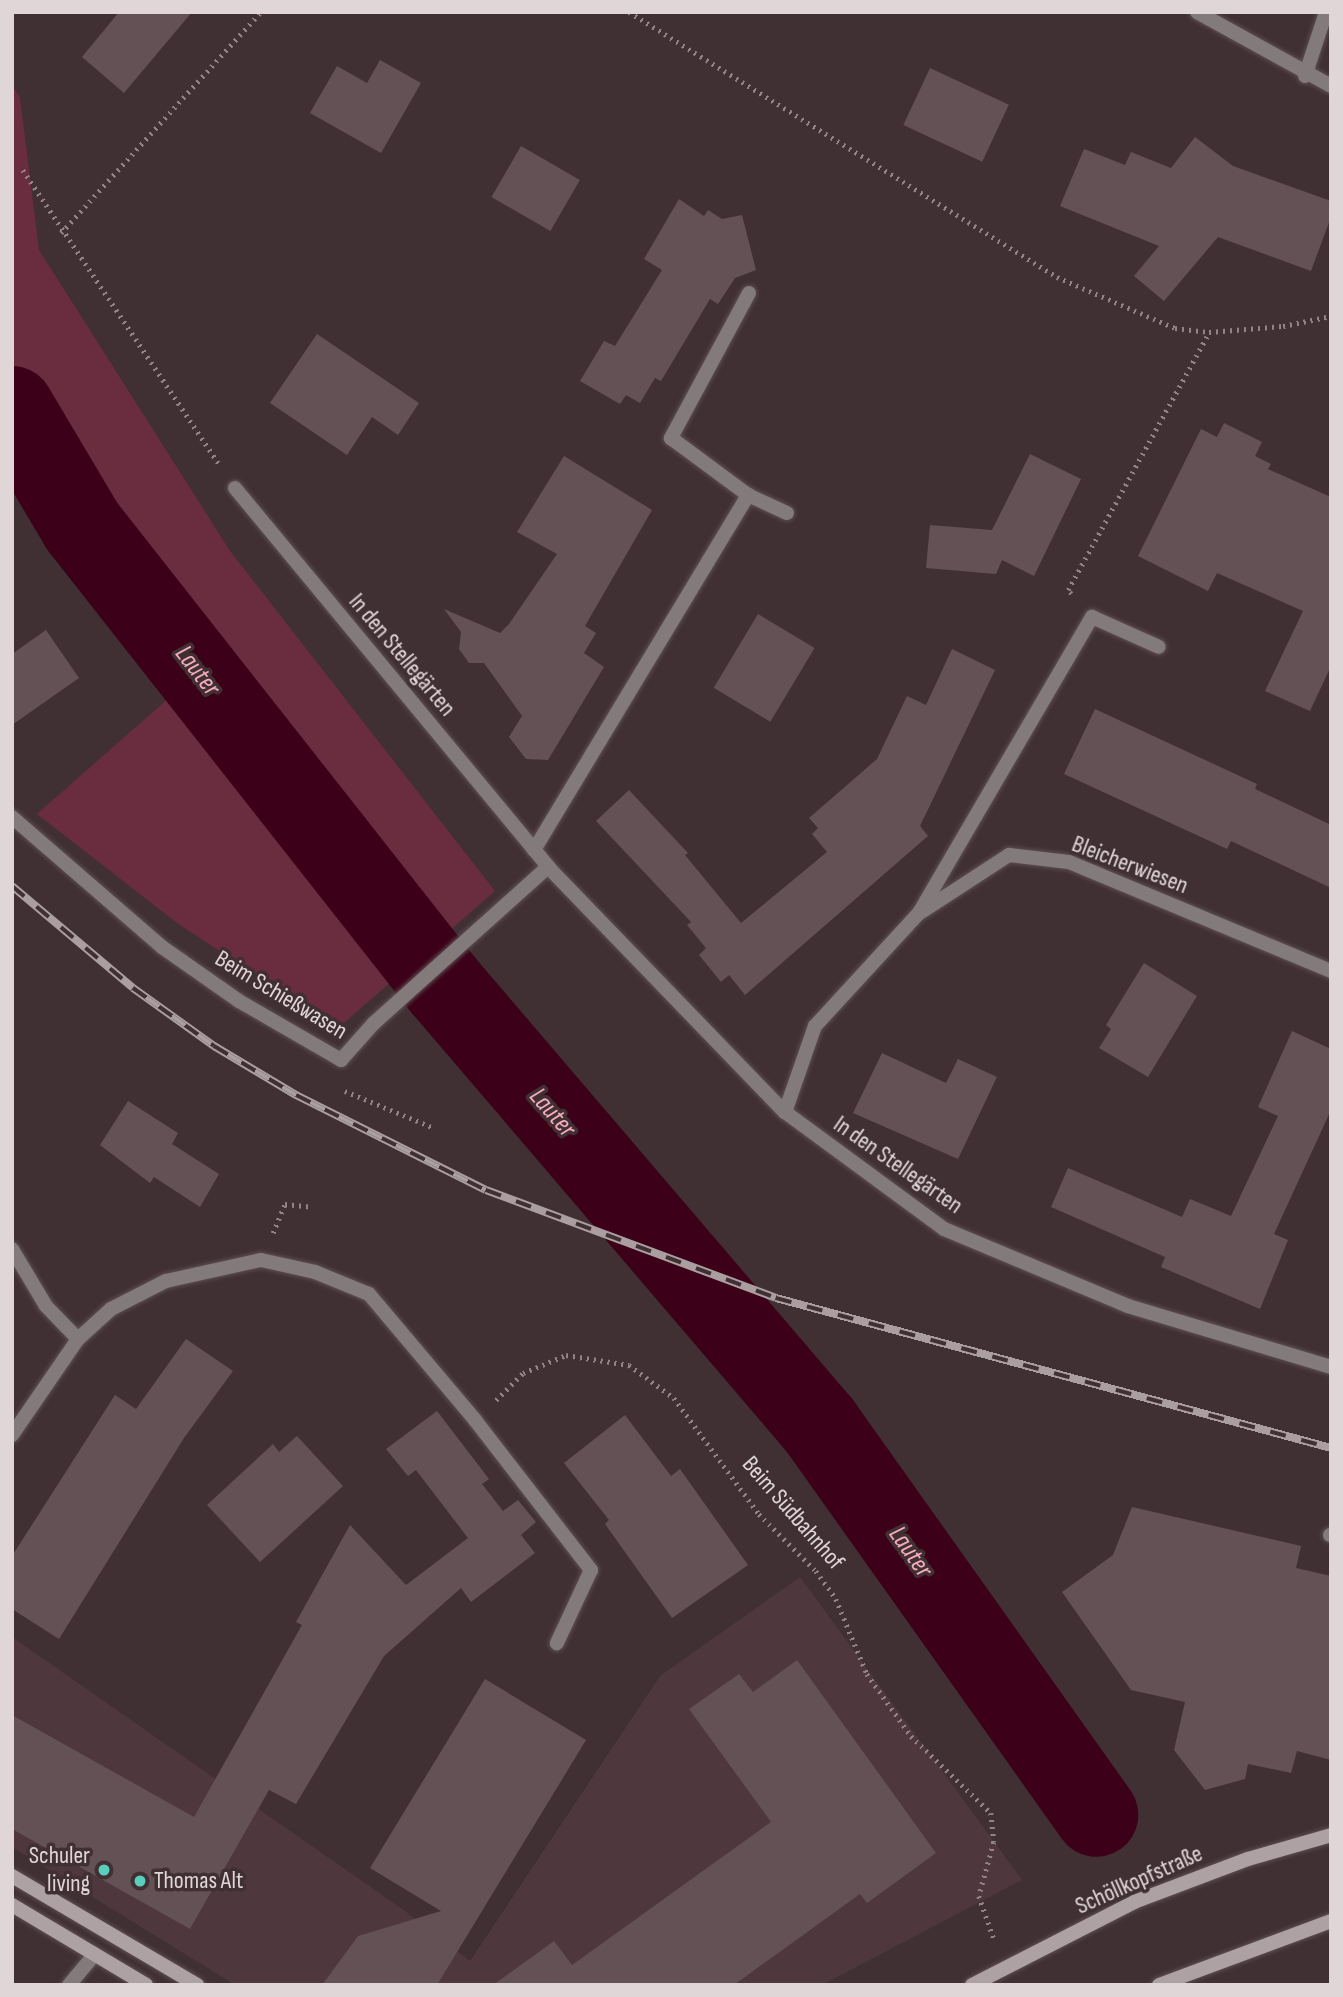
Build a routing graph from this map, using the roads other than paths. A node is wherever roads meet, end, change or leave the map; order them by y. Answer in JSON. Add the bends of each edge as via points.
{"nodes":[{"id":1,"x":1197,"y":12,"type":"edge"},
{"id":2,"x":1326,"y":12,"type":"edge"},
{"id":3,"x":1305,"y":76,"type":"junction"},
{"id":4,"x":1331,"y":86,"type":"edge"},
{"id":5,"x":749,"y":293,"type":"dead end"},
{"id":6,"x":235,"y":488,"type":"road end"},
{"id":7,"x":748,"y":495,"type":"junction"},
{"id":8,"x":787,"y":513,"type":"dead end"},
{"id":9,"x":1159,"y":647,"type":"dead end"},
{"id":10,"x":12,"y":817,"type":"edge"},
{"id":11,"x":534,"y":850,"type":"junction"},
{"id":12,"x":548,"y":867,"type":"junction"},
{"id":13,"x":919,"y":913,"type":"junction"},
{"id":14,"x":1331,"y":971,"type":"edge"},
{"id":15,"x":785,"y":1112,"type":"junction"},
{"id":16,"x":12,"y":1249,"type":"edge"},
{"id":17,"x":78,"y":1339,"type":"junction"},
{"id":18,"x":1331,"y":1367,"type":"edge"},
{"id":19,"x":12,"y":1435,"type":"edge"},
{"id":20,"x":557,"y":1643,"type":"dead end"},
{"id":21,"x":1331,"y":1835,"type":"edge"},
{"id":22,"x":12,"y":1876,"type":"edge"},
{"id":23,"x":12,"y":1905,"type":"edge"},
{"id":24,"x":1331,"y":1921,"type":"edge"},
{"id":25,"x":95,"y":1954,"type":"junction"},
{"id":26,"x":69,"y":1985,"type":"edge"},
{"id":27,"x":146,"y":1985,"type":"edge"},
{"id":28,"x":197,"y":1985,"type":"edge"},
{"id":29,"x":972,"y":1985,"type":"edge"},
{"id":30,"x":1159,"y":1985,"type":"edge"}],
"edges":[{"from":1,"to":3,"type":"street"},
{"from":2,"to":3,"type":"street"},
{"from":3,"to":4,"type":"street"},
{"from":5,"to":7,"type":"street","via":[[671,438]]},
{"from":6,"to":11,"type":"street","name":"In den Stellegärten"},
{"from":7,"to":8,"type":"street"},
{"from":7,"to":11,"type":"street"},
{"from":9,"to":13,"type":"street","name":"Bleicherwiesen","via":[[1092,617]]},
{"from":10,"to":12,"type":"street","name":"Beim Schießwasen","via":[[162,947],[239,1001],[341,1060],[374,1023]]},
{"from":11,"to":12,"type":"street","name":"In den Stellegärten"},
{"from":12,"to":15,"type":"street","name":"In den Stellegärten"},
{"from":13,"to":14,"type":"street","name":"Bleicherwiesen","via":[[1009,855],[1069,862]]},
{"from":13,"to":15,"type":"street","name":"Bleicherwiesen","via":[[816,1026]]},
{"from":15,"to":18,"type":"street","name":"In den Stellegärten","via":[[944,1229],[1128,1306]]},
{"from":16,"to":17,"type":"street","via":[[46,1306]]},
{"from":17,"to":19,"type":"street"},
{"from":17,"to":20,"type":"street","via":[[111,1310],[166,1281],[261,1260],[315,1272],[369,1294],[475,1420],[591,1570]]},
{"from":21,"to":29,"type":"main road","name":"Schöllkopfstraße","via":[[1248,1859],[1134,1902]]},
{"from":22,"to":28,"type":"main road"},
{"from":23,"to":25,"type":"main road"},
{"from":24,"to":30,"type":"main road"},
{"from":25,"to":26,"type":"street"},
{"from":25,"to":27,"type":"main road"}]}
